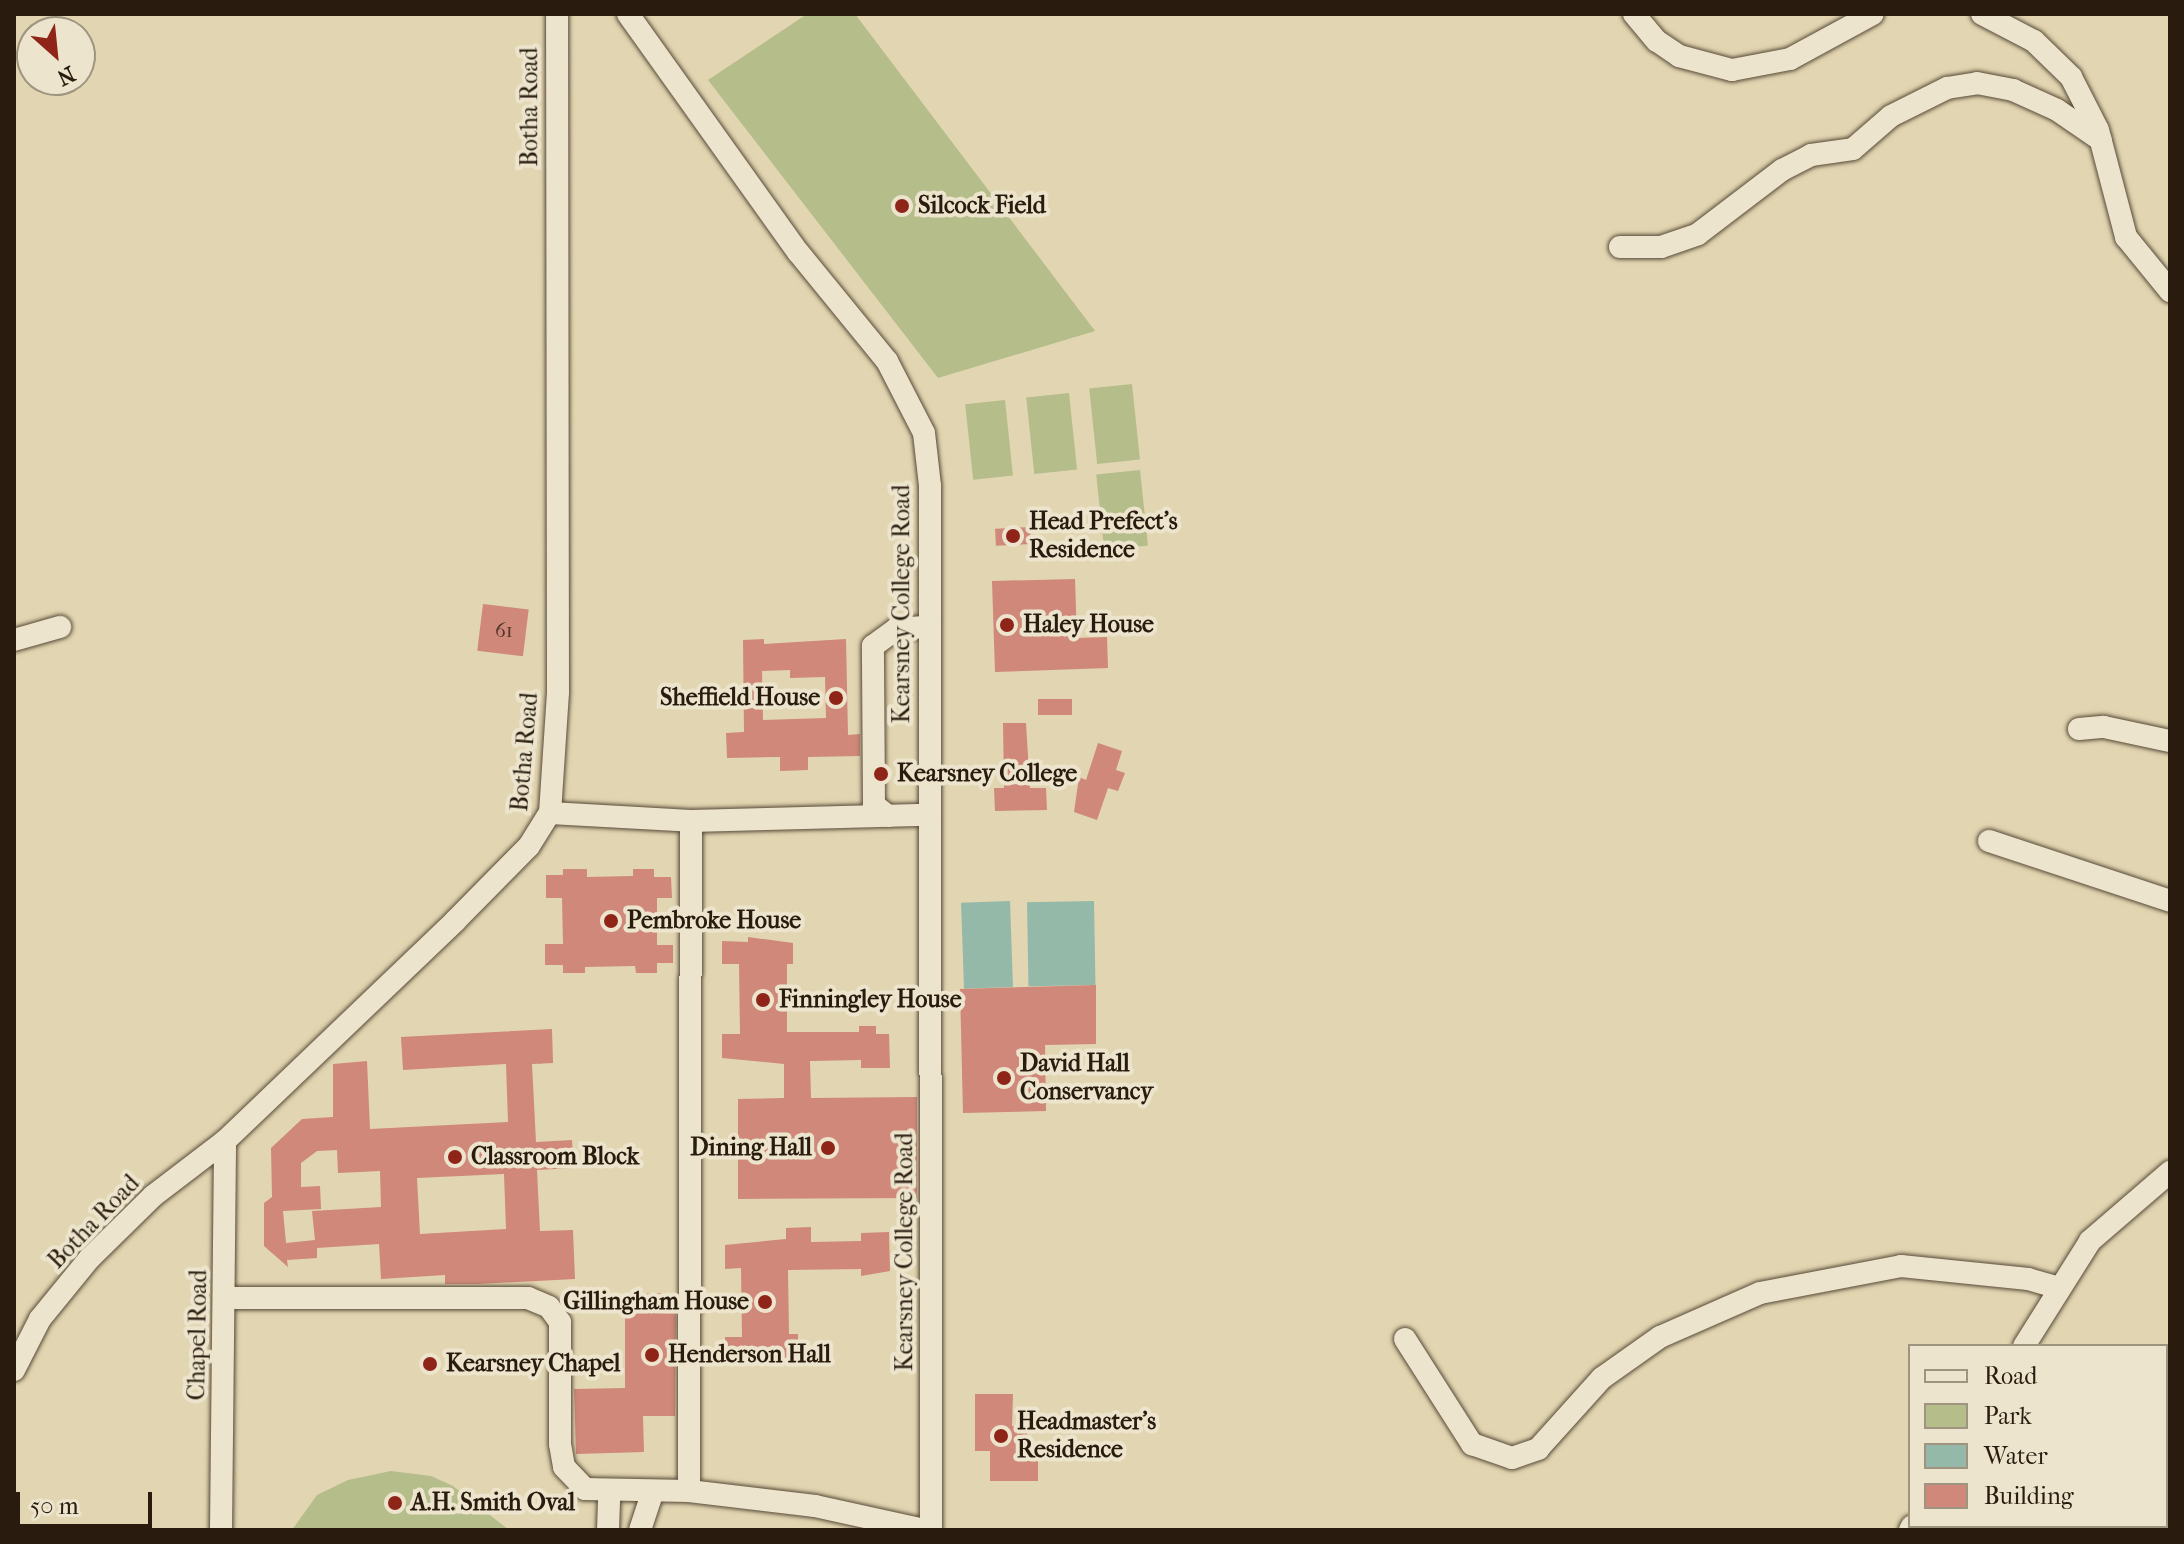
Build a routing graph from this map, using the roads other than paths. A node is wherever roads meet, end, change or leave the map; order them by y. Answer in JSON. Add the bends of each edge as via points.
{"nodes":[{"id":1,"x":557,"y":14,"type":"edge"},
{"id":2,"x":628,"y":14,"type":"edge"},
{"id":3,"x":1634,"y":14,"type":"edge"},
{"id":4,"x":1873,"y":14,"type":"edge"},
{"id":5,"x":1982,"y":14,"type":"edge"},
{"id":6,"x":2101,"y":140,"type":"junction"},
{"id":7,"x":1620,"y":247,"type":"dead end"},
{"id":8,"x":2170,"y":291,"type":"edge"},
{"id":9,"x":60,"y":627,"type":"dead end"},
{"id":10,"x":928,"y":627,"type":"junction"},
{"id":11,"x":14,"y":640,"type":"edge"},
{"id":12,"x":2079,"y":729,"type":"dead end"},
{"id":13,"x":2170,"y":741,"type":"edge"},
{"id":14,"x":560,"y":815,"type":"junction"},
{"id":15,"x":927,"y":815,"type":"junction"},
{"id":16,"x":888,"y":816,"type":"junction"},
{"id":17,"x":691,"y":821,"type":"junction"},
{"id":18,"x":1989,"y":841,"type":"dead end"},
{"id":19,"x":2170,"y":901,"type":"edge"},
{"id":20,"x":225,"y":1141,"type":"junction"},
{"id":21,"x":2170,"y":1172,"type":"edge"},
{"id":22,"x":2060,"y":1288,"type":"junction"},
{"id":23,"x":224,"y":1298,"type":"junction"},
{"id":24,"x":1405,"y":1339,"type":"dead end"},
{"id":25,"x":2025,"y":1344,"type":"edge"},
{"id":26,"x":14,"y":1370,"type":"edge"},
{"id":27,"x":653,"y":1491,"type":"junction"},
{"id":28,"x":689,"y":1491,"type":"junction"},
{"id":29,"x":609,"y":1493,"type":"junction"},
{"id":30,"x":221,"y":1530,"type":"edge"},
{"id":31,"x":608,"y":1530,"type":"edge"},
{"id":32,"x":640,"y":1530,"type":"edge"},
{"id":33,"x":924,"y":1530,"type":"edge"},
{"id":34,"x":931,"y":1530,"type":"edge"}],
"edges":[{"from":1,"to":14,"type":"street","name":"Botha Road"},
{"from":2,"to":10,"type":"street","name":"Kearsney College Road","via":[[909,397],[924,433],[930,486]]},
{"from":3,"to":4,"type":"street","via":[[1657,41],[1679,56],[1732,70],[1790,59]]},
{"from":5,"to":6,"type":"street","via":[[2023,33],[2060,64],[2081,92]]},
{"from":6,"to":7,"type":"street","via":[[2057,110],[2013,90],[1977,83],[1947,88],[1891,116],[1853,149],[1811,155],[1782,170],[1698,234],[1661,247]]},
{"from":6,"to":8,"type":"street","via":[[2126,237]]},
{"from":9,"to":11,"type":"street"},
{"from":10,"to":15,"type":"street","name":"Kearsney College Road"},
{"from":10,"to":16,"type":"street","via":[[896,629],[873,646],[874,805]]},
{"from":12,"to":13,"type":"street","via":[[2104,727]]},
{"from":14,"to":17,"type":"street"},
{"from":14,"to":20,"type":"street","name":"Botha Road"},
{"from":15,"to":16,"type":"street"},
{"from":15,"to":34,"type":"street","name":"Kearsney College Road"},
{"from":16,"to":17,"type":"street"},
{"from":17,"to":28,"type":"street"},
{"from":18,"to":19,"type":"street"},
{"from":20,"to":23,"type":"street","name":"Chapel Road"},
{"from":20,"to":26,"type":"street","name":"Botha Road","via":[[153,1196],[89,1259],[40,1319]]},
{"from":21,"to":22,"type":"street","via":[[2090,1241]]},
{"from":22,"to":24,"type":"street","via":[[2028,1279],[1901,1266],[1760,1293],[1660,1337],[1602,1378],[1538,1449],[1512,1458],[1472,1444]]},
{"from":22,"to":25,"type":"street"},
{"from":23,"to":29,"type":"street","via":[[528,1298],[549,1307],[560,1322],[563,1349],[564,1467],[585,1489]]},
{"from":23,"to":30,"type":"street","name":"Chapel Road"},
{"from":27,"to":28,"type":"street"},
{"from":27,"to":29,"type":"street"},
{"from":27,"to":32,"type":"street"},
{"from":28,"to":33,"type":"street","via":[[815,1506]]},
{"from":29,"to":31,"type":"street"}]}
